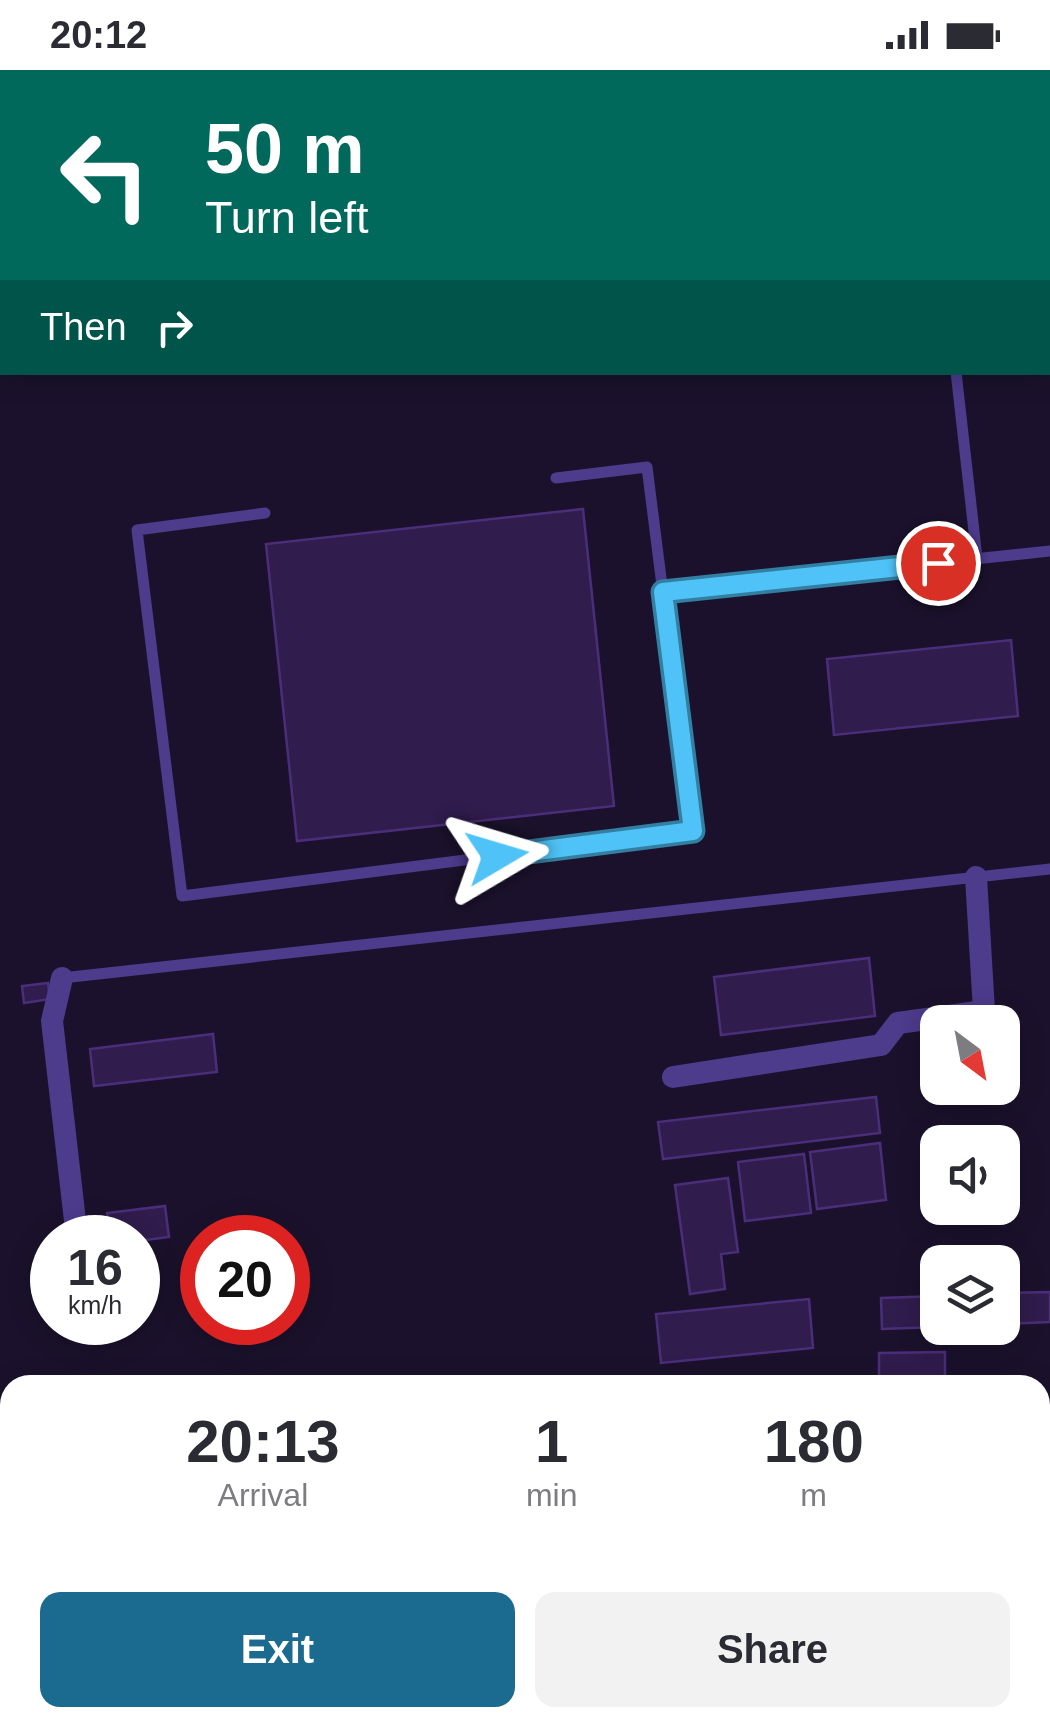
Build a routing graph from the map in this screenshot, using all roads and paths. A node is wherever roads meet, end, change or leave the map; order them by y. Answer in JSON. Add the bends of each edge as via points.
{"nodes":[{"id":1,"x":956,"y":375,"type":"edge"},
{"id":2,"x":556,"y":478,"type":"dead end"},
{"id":3,"x":265,"y":513,"type":"dead end"},
{"id":4,"x":1050,"y":550,"type":"edge"},
{"id":5,"x":977,"y":558,"type":"junction"},
{"id":6,"x":663,"y":592,"type":"junction"},
{"id":7,"x":1050,"y":869,"type":"edge"},
{"id":8,"x":976,"y":877,"type":"junction"},
{"id":9,"x":62,"y":978,"type":"joint"},
{"id":10,"x":673,"y":1078,"type":"dead end"},
{"id":11,"x":75,"y":1215,"type":"edge"}],
"edges":[{"from":1,"to":5,"type":"lane"},
{"from":2,"to":6,"type":"lane","via":[[647,467]]},
{"from":3,"to":6,"type":"lane","via":[[137,530],[182,896],[693,831]]},
{"from":4,"to":5,"type":"lane"},
{"from":5,"to":6,"type":"lane"},
{"from":7,"to":8,"type":"lane"},
{"from":8,"to":9,"type":"lane"},
{"from":8,"to":10,"type":"street","via":[[984,1011],[898,1024],[881,1045]]},
{"from":9,"to":11,"type":"street","via":[[52,1021]]}]}
